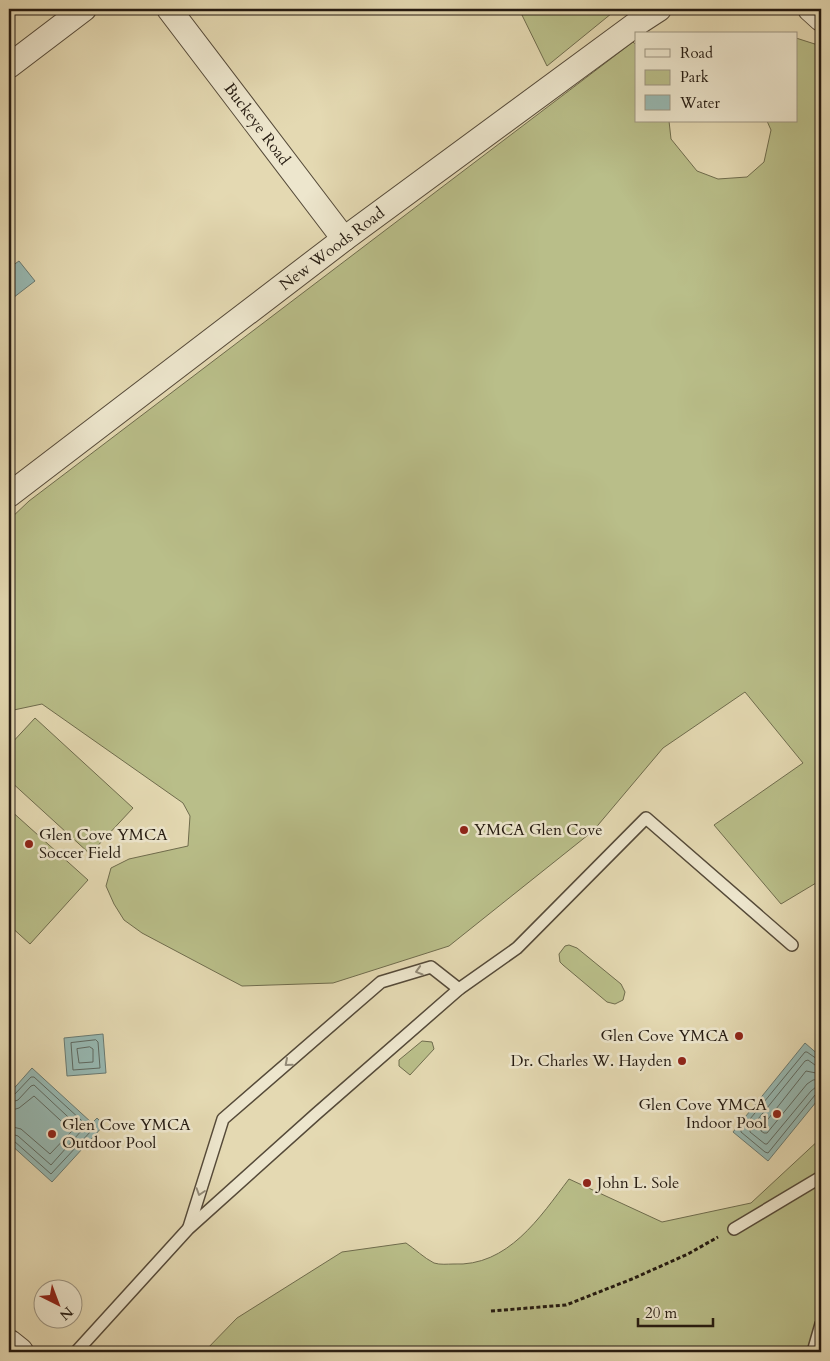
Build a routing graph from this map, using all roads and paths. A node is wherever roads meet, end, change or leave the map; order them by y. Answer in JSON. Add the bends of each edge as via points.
{"nodes":[{"id":1,"x":84,"y":9,"type":"edge"},
{"id":2,"x":169,"y":9,"type":"edge"},
{"id":3,"x":659,"y":9,"type":"edge"},
{"id":4,"x":810,"y":9,"type":"edge"},
{"id":5,"x":821,"y":18,"type":"edge"},
{"id":6,"x":9,"y":66,"type":"edge"},
{"id":7,"x":344,"y":239,"type":"junction"},
{"id":8,"x":9,"y":495,"type":"edge"},
{"id":9,"x":792,"y":945,"type":"dead end"},
{"id":10,"x":460,"y":989,"type":"junction"},
{"id":11,"x":821,"y":1177,"type":"edge"},
{"id":12,"x":188,"y":1229,"type":"junction"},
{"id":13,"x":734,"y":1229,"type":"joint"},
{"id":14,"x":490,"y":1311,"type":"dead end"},
{"id":15,"x":821,"y":1324,"type":"edge"},
{"id":16,"x":9,"y":1344,"type":"edge"},
{"id":17,"x":20,"y":1352,"type":"edge"},
{"id":18,"x":76,"y":1352,"type":"edge"},
{"id":19,"x":813,"y":1352,"type":"edge"}],
"edges":[{"from":1,"to":6,"type":"street"},
{"from":2,"to":7,"type":"street","name":"Buckeye Road"},
{"from":3,"to":7,"type":"street","name":"New Woods Road"},
{"from":4,"to":5,"type":"street"},
{"from":7,"to":8,"type":"street","name":"New Woods Road"},
{"from":9,"to":10,"type":"lane","via":[[646,818],[517,948]]},
{"from":10,"to":12,"type":"lane"},
{"from":10,"to":12,"type":"lane","one_way":true,"via":[[431,967],[381,982],[223,1119]]},
{"from":11,"to":13,"type":"lane"},
{"from":12,"to":18,"type":"lane"},
{"from":13,"to":14,"type":"path","via":[[680,1258],[566,1305]]},
{"from":15,"to":19,"type":"lane"},
{"from":16,"to":17,"type":"street"}]}
